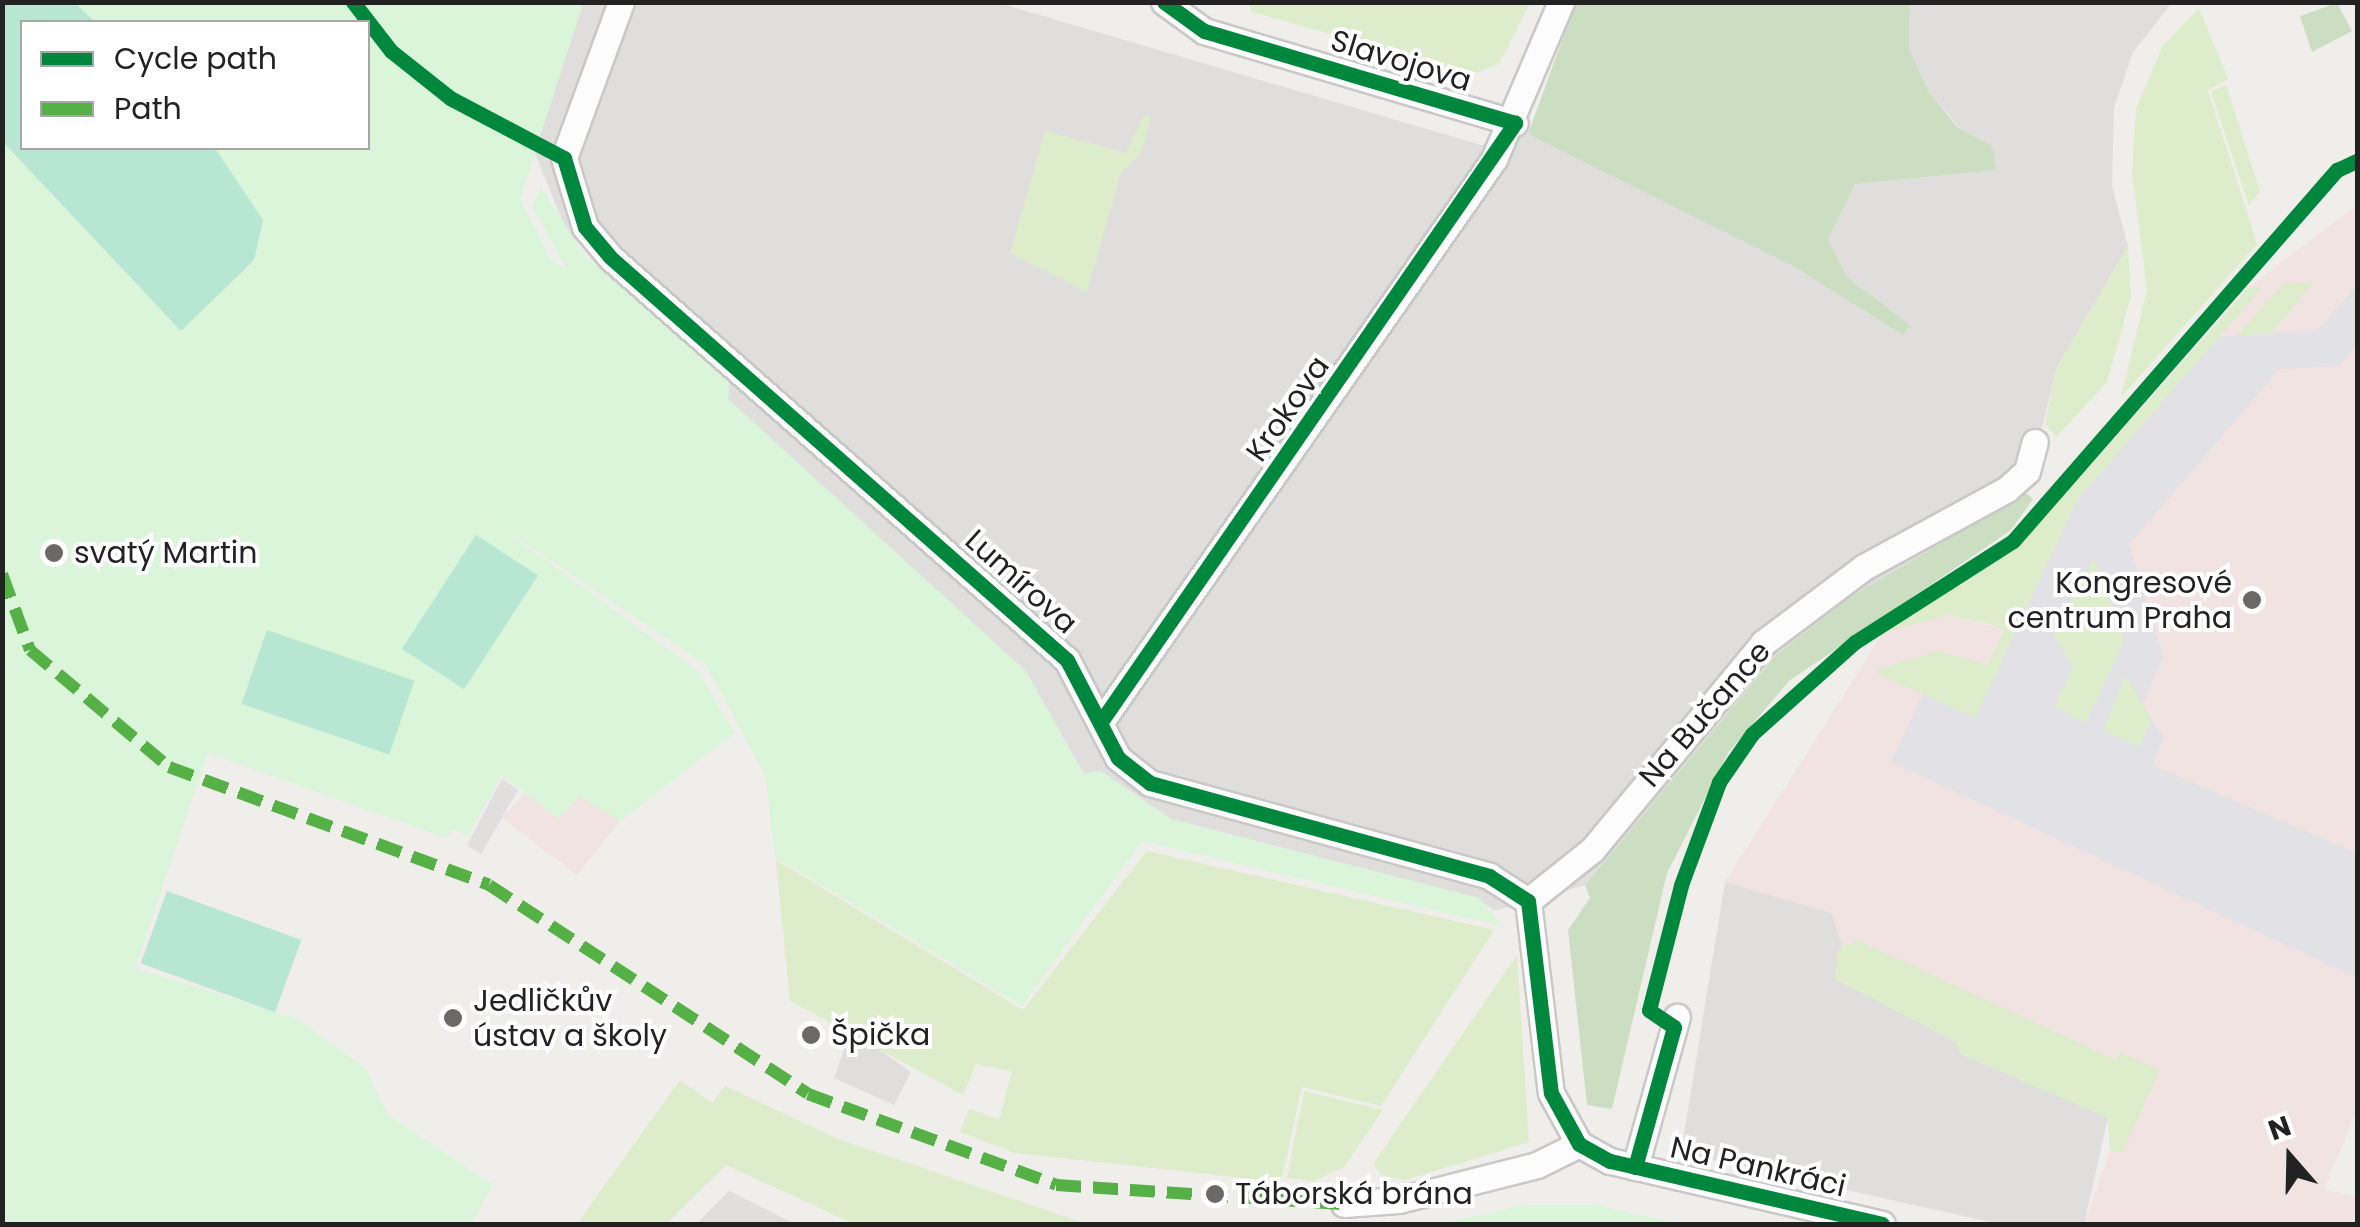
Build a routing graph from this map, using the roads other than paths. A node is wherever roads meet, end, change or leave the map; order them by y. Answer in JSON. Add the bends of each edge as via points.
{"nodes":[{"id":1,"x":621,"y":2,"type":"edge"},
{"id":2,"x":1164,"y":2,"type":"edge"},
{"id":3,"x":1561,"y":2,"type":"edge"},
{"id":4,"x":1515,"y":123,"type":"junction"},
{"id":5,"x":2035,"y":442,"type":"dead end"},
{"id":6,"x":1100,"y":723,"type":"junction"},
{"id":7,"x":1528,"y":901,"type":"junction"},
{"id":8,"x":1677,"y":1017,"type":"dead end"},
{"id":9,"x":1578,"y":1144,"type":"junction"},
{"id":10,"x":1635,"y":1167,"type":"junction"},
{"id":11,"x":1344,"y":1204,"type":"dead end"},
{"id":12,"x":1882,"y":1224,"type":"edge"}],
"edges":[{"from":1,"to":6,"type":"street","name":"Lumírova","via":[[564,158],[585,227],[1067,660]]},
{"from":2,"to":4,"type":"street","name":"Slavojova","via":[[1204,31]]},
{"from":3,"to":4,"type":"street","name":"Krokova"},
{"from":4,"to":6,"type":"street","name":"Krokova"},
{"from":5,"to":7,"type":"street","name":"Na Bučance","via":[[2018,481],[1864,567],[1763,642],[1592,850]]},
{"from":6,"to":7,"type":"street","name":"Lumírova","via":[[1118,758],[1150,783],[1489,876]]},
{"from":7,"to":9,"type":"street","via":[[1550,1093]]},
{"from":8,"to":10,"type":"street"},
{"from":9,"to":10,"type":"street","name":"Na Pankráci"},
{"from":9,"to":11,"type":"street","via":[[1537,1165],[1399,1200]]},
{"from":10,"to":12,"type":"street","name":"Na Pankráci"}]}
